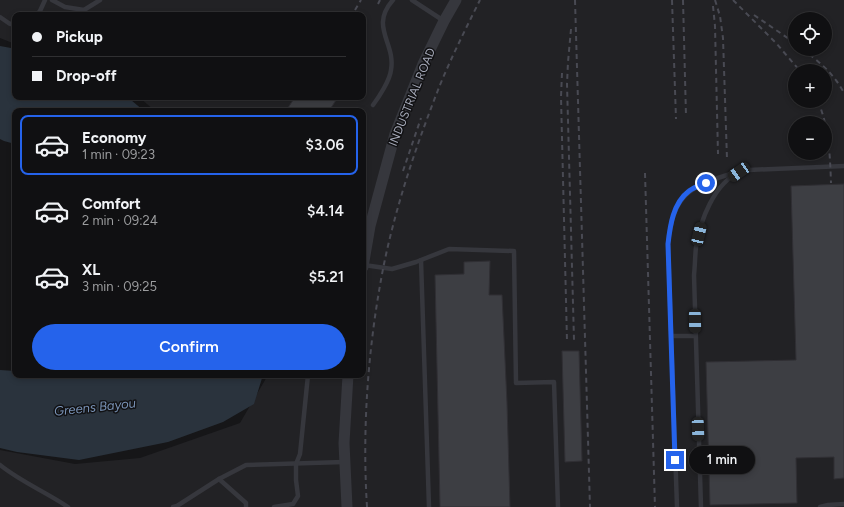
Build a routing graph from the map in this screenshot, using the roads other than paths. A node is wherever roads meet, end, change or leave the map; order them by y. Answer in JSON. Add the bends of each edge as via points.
{"nodes":[{"id":1,"x":45,"y":0,"type":"edge"},
{"id":2,"x":52,"y":0,"type":"edge"},
{"id":3,"x":100,"y":0,"type":"edge"},
{"id":4,"x":393,"y":0,"type":"edge"},
{"id":5,"x":412,"y":0,"type":"edge"},
{"id":6,"x":456,"y":0,"type":"edge"},
{"id":7,"x":39,"y":12,"type":"edge"},
{"id":8,"x":0,"y":17,"type":"edge"},
{"id":9,"x":444,"y":21,"type":"junction"},
{"id":10,"x":12,"y":24,"type":"edge"},
{"id":11,"x":373,"y":105,"type":"dead end"},
{"id":12,"x":844,"y":166,"type":"edge"},
{"id":13,"x":739,"y":172,"type":"junction"},
{"id":14,"x":366,"y":249,"type":"edge"},
{"id":15,"x":421,"y":260,"type":"junction"},
{"id":16,"x":366,"y":266,"type":"edge"},
{"id":17,"x":671,"y":336,"type":"junction"},
{"id":18,"x":695,"y":336,"type":"junction"},
{"id":19,"x":308,"y":378,"type":"edge"},
{"id":20,"x":348,"y":378,"type":"edge"},
{"id":21,"x":344,"y":462,"type":"junction"},
{"id":22,"x":296,"y":464,"type":"junction"},
{"id":23,"x":0,"y":465,"type":"edge"},
{"id":24,"x":219,"y":479,"type":"junction"},
{"id":25,"x":844,"y":504,"type":"edge"},
{"id":26,"x":68,"y":507,"type":"edge"},
{"id":27,"x":173,"y":507,"type":"edge"},
{"id":28,"x":246,"y":507,"type":"edge"},
{"id":29,"x":274,"y":507,"type":"edge"},
{"id":30,"x":347,"y":507,"type":"edge"},
{"id":31,"x":429,"y":507,"type":"edge"},
{"id":32,"x":558,"y":507,"type":"edge"},
{"id":33,"x":676,"y":507,"type":"edge"},
{"id":34,"x":701,"y":507,"type":"edge"},
{"id":35,"x":820,"y":507,"type":"edge"}],
"edges":[{"from":1,"to":7,"type":"lane"},
{"from":2,"to":3,"type":"lane","via":[[65,7],[84,10]]},
{"from":4,"to":11,"type":"lane","via":[[382,18],[392,59],[392,71]]},
{"from":5,"to":9,"type":"lane"},
{"from":6,"to":9,"type":"street","name":"INDUSTRIAL ROAD"},
{"from":8,"to":10,"type":"lane"},
{"from":9,"to":14,"type":"street","name":"INDUSTRIAL ROAD","via":[[423,64],[395,134]]},
{"from":12,"to":13,"type":"lane"},
{"from":13,"to":17,"type":"lane","via":[[690,191],[682,198],[674,212],[668,244]]},
{"from":13,"to":18,"type":"lane","via":[[719,188],[702,222],[696,247],[694,275]]},
{"from":15,"to":16,"type":"lane","via":[[392,269]]},
{"from":15,"to":31,"type":"lane"},
{"from":15,"to":32,"type":"lane","via":[[449,249],[514,251],[516,383],[554,382]]},
{"from":17,"to":18,"type":"lane"},
{"from":17,"to":33,"type":"lane"},
{"from":18,"to":34,"type":"lane"},
{"from":19,"to":22,"type":"lane","via":[[300,454]]},
{"from":20,"to":21,"type":"street"},
{"from":21,"to":22,"type":"lane"},
{"from":21,"to":30,"type":"street"},
{"from":22,"to":24,"type":"lane","via":[[246,465]]},
{"from":22,"to":29,"type":"lane","via":[[298,496],[295,502]]},
{"from":23,"to":26,"type":"lane"},
{"from":24,"to":27,"type":"lane"},
{"from":24,"to":28,"type":"lane","via":[[246,503]]},
{"from":25,"to":35,"type":"lane"}]}
